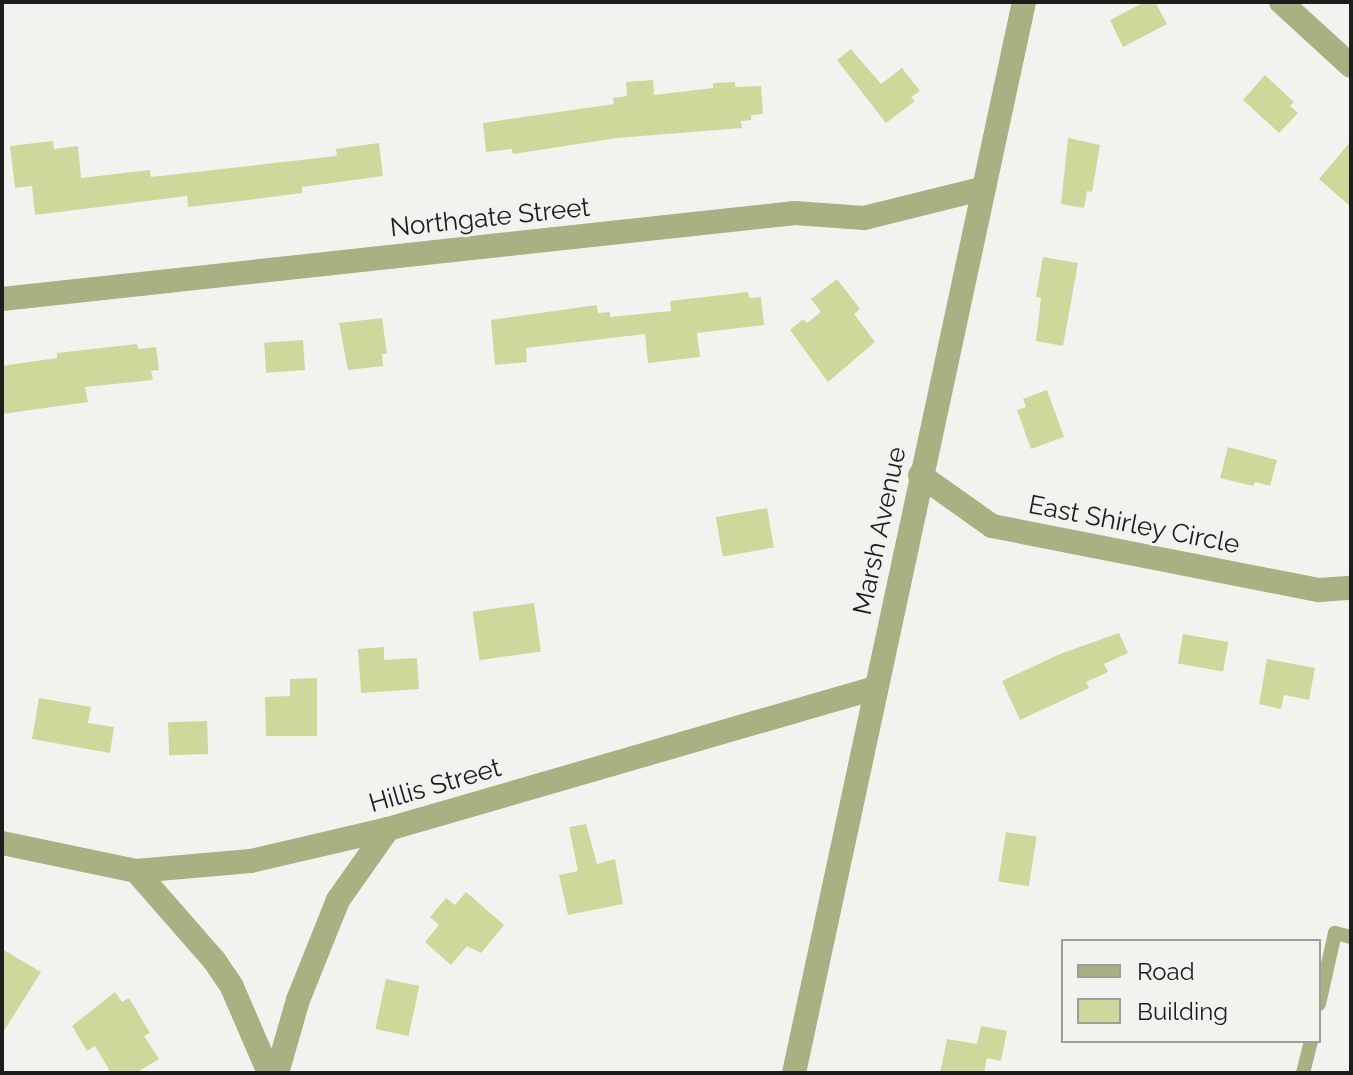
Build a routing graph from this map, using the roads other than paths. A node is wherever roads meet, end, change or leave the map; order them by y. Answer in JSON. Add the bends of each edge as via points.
{"nodes":[{"id":1,"x":1024,"y":2,"type":"edge"},
{"id":2,"x":1281,"y":2,"type":"edge"},
{"id":3,"x":1351,"y":66,"type":"edge"},
{"id":4,"x":981,"y":189,"type":"junction"},
{"id":5,"x":2,"y":299,"type":"edge"},
{"id":6,"x":920,"y":475,"type":"junction"},
{"id":7,"x":1351,"y":588,"type":"edge"},
{"id":8,"x":875,"y":688,"type":"junction"},
{"id":9,"x":388,"y":829,"type":"junction"},
{"id":10,"x":2,"y":843,"type":"edge"},
{"id":11,"x":136,"y":871,"type":"junction"},
{"id":12,"x":1351,"y":937,"type":"edge"},
{"id":13,"x":1321,"y":995,"type":"edge"},
{"id":14,"x":1310,"y":1043,"type":"edge"},
{"id":15,"x":269,"y":1073,"type":"edge"},
{"id":16,"x":277,"y":1073,"type":"edge"},
{"id":17,"x":794,"y":1073,"type":"edge"},
{"id":18,"x":1303,"y":1073,"type":"edge"}],
"edges":[{"from":1,"to":4,"type":"street","name":"Marsh Avenue"},
{"from":2,"to":3,"type":"street"},
{"from":4,"to":5,"type":"street","name":"Northgate Street","via":[[864,218],[795,213]]},
{"from":4,"to":6,"type":"street","name":"Marsh Avenue"},
{"from":6,"to":7,"type":"street","name":"East Shirley Circle","via":[[992,526],[1319,590]]},
{"from":6,"to":8,"type":"street","name":"Marsh Avenue"},
{"from":8,"to":9,"type":"street","name":"Hillis Street"},
{"from":8,"to":17,"type":"street","name":"Marsh Avenue"},
{"from":9,"to":11,"type":"street","name":"Hillis Street","via":[[251,861]]},
{"from":9,"to":16,"type":"street","via":[[338,900],[298,1000]]},
{"from":10,"to":11,"type":"street","name":"Hillis Street"},
{"from":11,"to":15,"type":"street","via":[[220,969]]},
{"from":12,"to":13,"type":"lane","via":[[1335,933]]},
{"from":14,"to":18,"type":"lane"}]}
